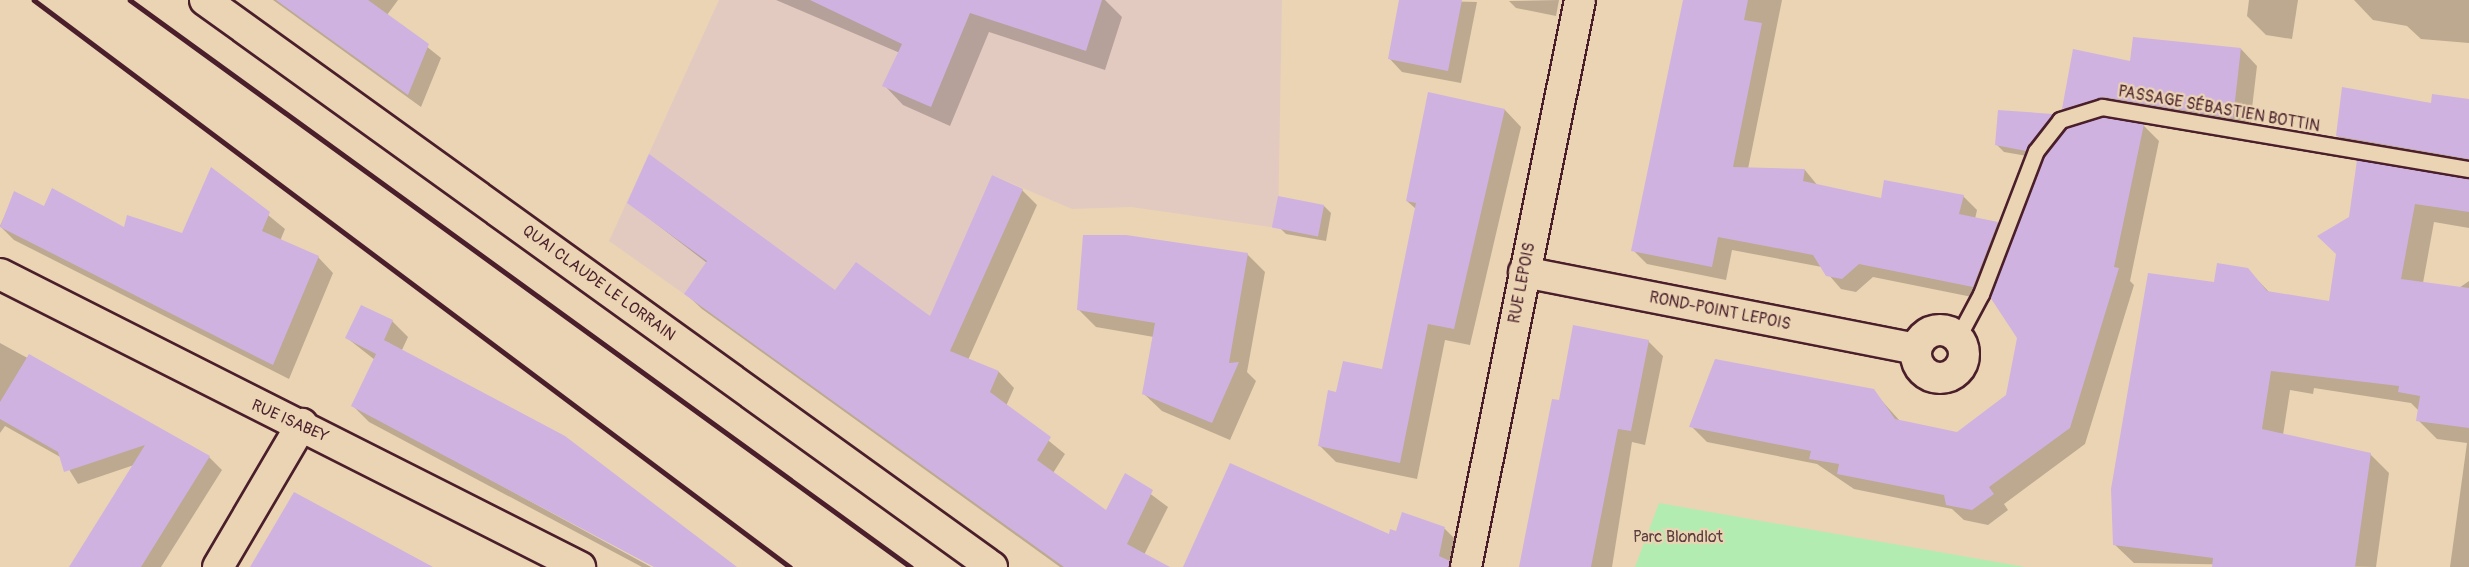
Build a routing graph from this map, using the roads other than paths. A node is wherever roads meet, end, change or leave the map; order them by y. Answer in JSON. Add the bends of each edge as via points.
{"nodes":[{"id":1,"x":205,"y":0,"type":"edge"},
{"id":2,"x":1580,"y":0,"type":"edge"},
{"id":3,"x":2469,"y":170,"type":"edge"},
{"id":4,"x":1524,"y":272,"type":"junction"},
{"id":5,"x":0,"y":274,"type":"edge"},
{"id":6,"x":1958,"y":338,"type":"junction"},
{"id":7,"x":1916,"y":349,"type":"junction"},
{"id":8,"x":302,"y":424,"type":"junction"},
{"id":9,"x":549,"y":560,"type":"edge"},
{"id":10,"x":218,"y":567,"type":"edge"},
{"id":11,"x":580,"y":567,"type":"edge"},
{"id":12,"x":992,"y":567,"type":"edge"},
{"id":13,"x":1466,"y":567,"type":"edge"}],
"edges":[{"from":1,"to":12,"type":"street","name":"QUAI CLAUDE LE LORRAIN"},
{"from":2,"to":4,"type":"street","name":"RUE LEPOIS"},
{"from":3,"to":6,"type":"lane","name":"PASSAGE SÉBASTIEN BOTTIN","via":[[2102,107],[2060,120],[2036,151],[1981,294]]},
{"from":4,"to":7,"type":"street","name":"ROND-POINT LEPOIS"},
{"from":4,"to":13,"type":"street","name":"RUE LEPOIS"},
{"from":5,"to":8,"type":"street","name":"RUE ISABEY","via":[[251,404]]},
{"from":6,"to":7,"type":"street","via":[[1945,330],[1930,332]]},
{"from":6,"to":7,"type":"street","via":[[1963,360],[1946,377],[1923,371]]},
{"from":8,"to":9,"type":"street","name":"RUE ISABEY"},
{"from":8,"to":10,"type":"street"},
{"from":9,"to":11,"type":"street","name":"RUE ISABEY"}]}
